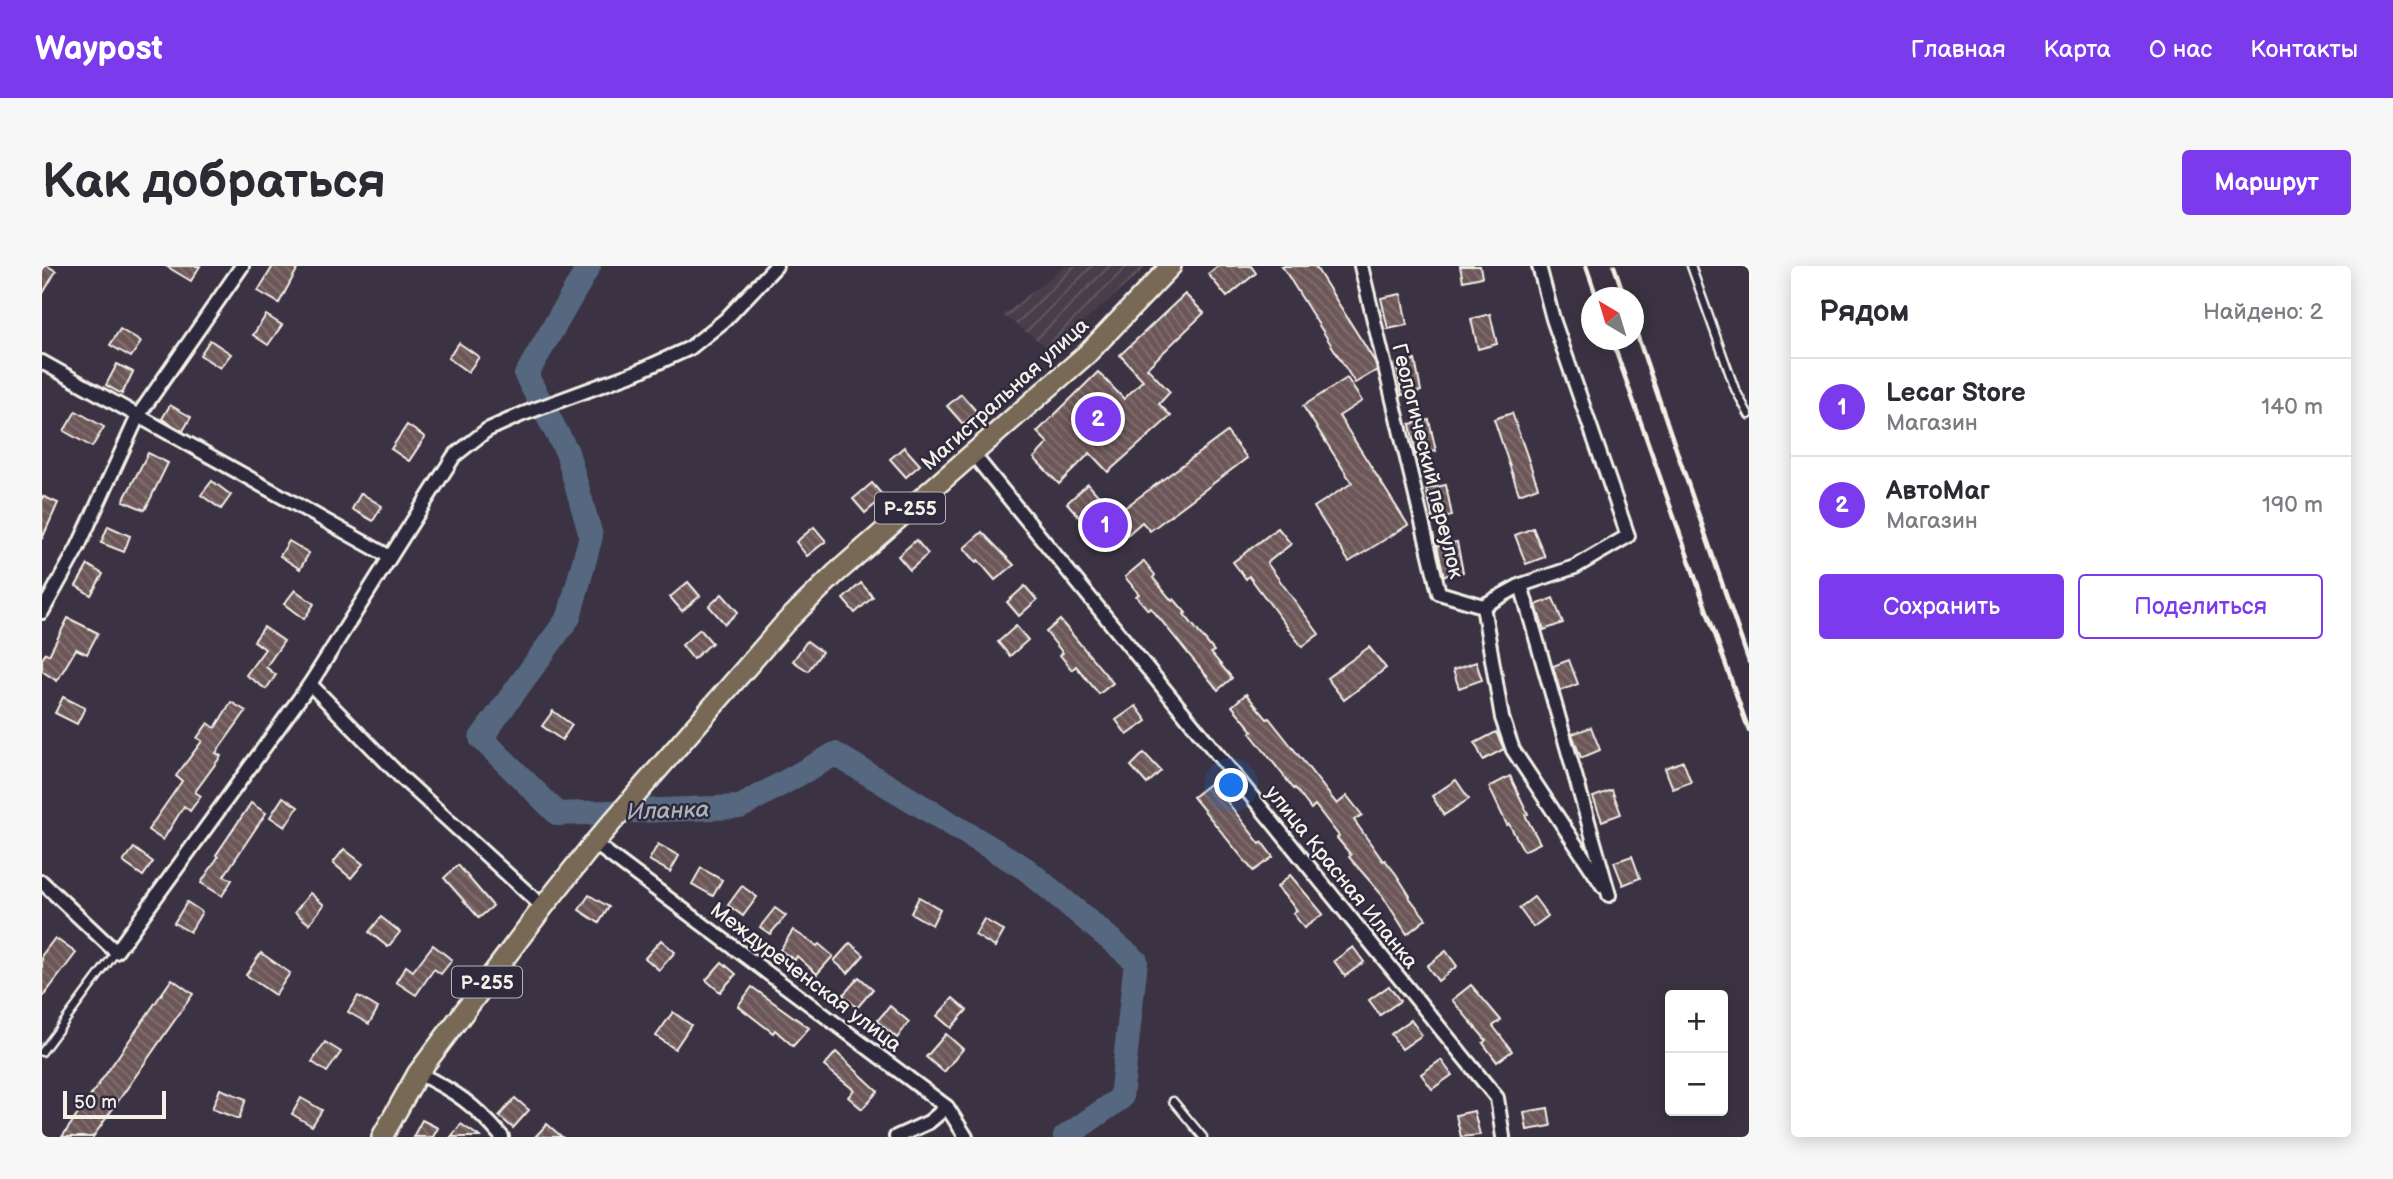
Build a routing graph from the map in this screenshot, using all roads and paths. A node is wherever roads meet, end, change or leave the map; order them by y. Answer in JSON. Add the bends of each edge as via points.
{"nodes":[{"id":1,"x":242,"y":266,"type":"edge"},
{"id":2,"x":776,"y":266,"type":"edge"},
{"id":3,"x":1171,"y":266,"type":"edge"},
{"id":4,"x":1361,"y":266,"type":"edge"},
{"id":5,"x":1539,"y":266,"type":"edge"},
{"id":6,"x":1690,"y":266,"type":"edge"},
{"id":7,"x":42,"y":362,"type":"edge"},
{"id":8,"x":138,"y":415,"type":"junction"},
{"id":9,"x":1749,"y":415,"type":"edge"},
{"id":10,"x":973,"y":454,"type":"junction"},
{"id":11,"x":390,"y":557,"type":"junction"},
{"id":12,"x":1521,"y":585,"type":"junction"},
{"id":13,"x":1483,"y":606,"type":"junction"},
{"id":14,"x":42,"y":612,"type":"edge"},
{"id":15,"x":310,"y":684,"type":"junction"},
{"id":16,"x":598,"y":839,"type":"junction"},
{"id":17,"x":42,"y":882,"type":"edge"},
{"id":18,"x":543,"y":907,"type":"junction"},
{"id":19,"x":116,"y":952,"type":"junction"},
{"id":20,"x":42,"y":1052,"type":"edge"},
{"id":21,"x":418,"y":1073,"type":"junction"},
{"id":22,"x":1173,"y":1101,"type":"dead end"},
{"id":23,"x":947,"y":1107,"type":"junction"},
{"id":24,"x":382,"y":1137,"type":"edge"},
{"id":25,"x":502,"y":1137,"type":"edge"},
{"id":26,"x":896,"y":1137,"type":"edge"},
{"id":27,"x":966,"y":1137,"type":"edge"},
{"id":28,"x":1203,"y":1137,"type":"edge"},
{"id":29,"x":1503,"y":1137,"type":"edge"}],
"edges":[{"from":1,"to":8,"type":"street"},
{"from":2,"to":11,"type":"street","via":[[725,320],[690,348],[487,430],[454,456]]},
{"from":3,"to":10,"type":"main road","name":"Магистральная улица","number":"Р-255","via":[[1088,353]]},
{"from":4,"to":13,"type":"street","name":"Геологический переулок","via":[[1439,593]]},
{"from":5,"to":12,"type":"street","via":[[1628,536],[1574,567]]},
{"from":6,"to":9,"type":"lane"},
{"from":7,"to":8,"type":"street"},
{"from":8,"to":11,"type":"street"},
{"from":8,"to":14,"type":"street","via":[[78,547]]},
{"from":10,"to":16,"type":"main road","name":"Магистральная улица","number":"Р-255","via":[[809,599]]},
{"from":10,"to":29,"type":"street","name":"улица Красная Иланка","via":[[1497,1098]]},
{"from":11,"to":15,"type":"street"},
{"from":12,"to":13,"type":"street"},
{"from":12,"to":13,"type":"street","via":[[1609,895],[1513,750],[1502,718]]},
{"from":15,"to":18,"type":"street","via":[[402,778]]},
{"from":15,"to":19,"type":"street"},
{"from":16,"to":18,"type":"main road","number":"Р-255"},
{"from":16,"to":23,"type":"street","name":"Междуреченская улица"},
{"from":17,"to":19,"type":"street"},
{"from":18,"to":21,"type":"main road","number":"Р-255"},
{"from":19,"to":20,"type":"lane"},
{"from":21,"to":24,"type":"main road","number":"Р-255"},
{"from":21,"to":25,"type":"street","via":[[455,1091]]},
{"from":22,"to":28,"type":"lane"},
{"from":23,"to":26,"type":"street","via":[[929,1122]]},
{"from":23,"to":27,"type":"street"}]}
